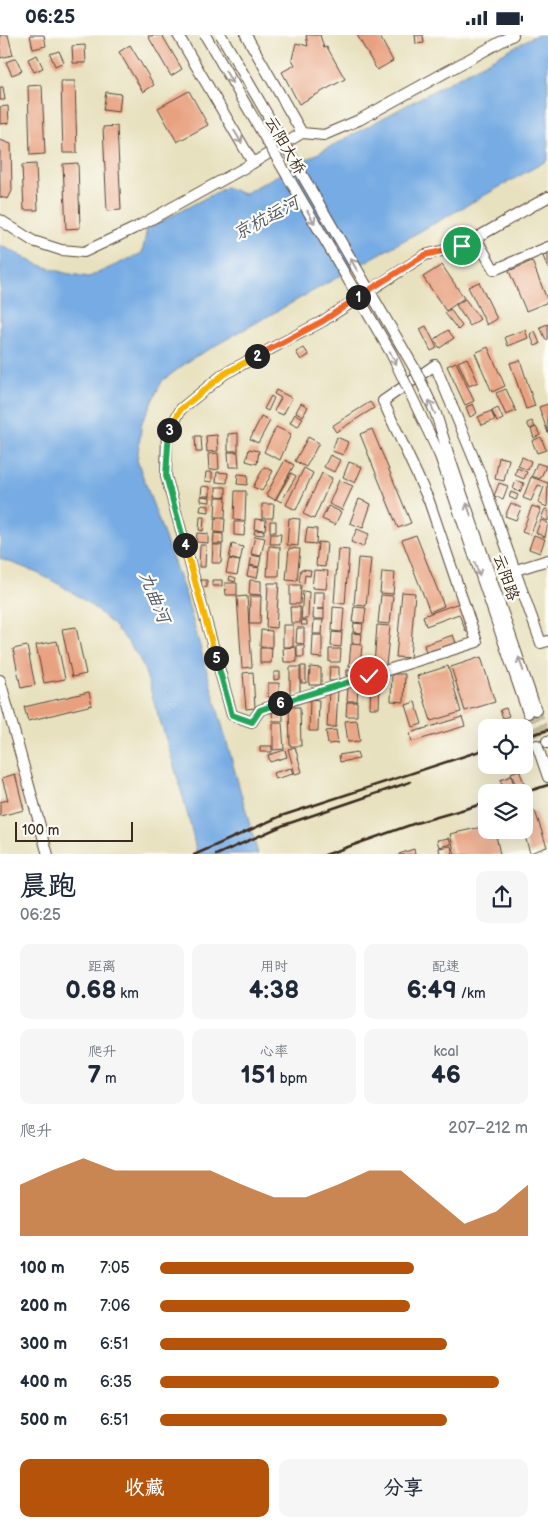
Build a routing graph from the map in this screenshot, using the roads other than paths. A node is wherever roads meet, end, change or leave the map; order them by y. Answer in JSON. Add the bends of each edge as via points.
{"nodes":[{"id":1,"x":178,"y":35,"type":"edge"},
{"id":2,"x":205,"y":35,"type":"edge"},
{"id":3,"x":221,"y":35,"type":"edge"},
{"id":4,"x":246,"y":35,"type":"edge"},
{"id":5,"x":513,"y":35,"type":"edge"},
{"id":6,"x":302,"y":133,"type":"junction"},
{"id":7,"x":254,"y":163,"type":"junction"},
{"id":8,"x":548,"y":197,"type":"edge"},
{"id":9,"x":0,"y":219,"type":"edge"},
{"id":10,"x":476,"y":238,"type":"junction"},
{"id":11,"x":548,"y":247,"type":"edge"},
{"id":12,"x":444,"y":455,"type":"junction"},
{"id":13,"x":548,"y":560,"type":"edge"},
{"id":14,"x":516,"y":570,"type":"junction"},
{"id":15,"x":548,"y":641,"type":"edge"},
{"id":16,"x":0,"y":680,"type":"edge"},
{"id":17,"x":532,"y":712,"type":"tunnel mouth"},
{"id":18,"x":544,"y":743,"type":"tunnel mouth"},
{"id":19,"x":548,"y":777,"type":"edge"},
{"id":20,"x":48,"y":854,"type":"edge"}],
"edges":[{"from":1,"to":7,"type":"street","one_way":true},
{"from":2,"to":12,"type":"street","name":"云阳大桥","one_way":true,"bridge":true,"via":[[391,353]]},
{"from":12,"to":3,"type":"street","name":"云阳大桥","one_way":true,"bridge":true,"via":[[436,414],[416,371]]},
{"from":4,"to":6,"type":"street"},
{"from":5,"to":6,"type":"street","via":[[359,120],[324,135]]},
{"from":6,"to":7,"type":"street"},
{"from":7,"to":9,"type":"street","via":[[84,252],[61,250],[33,241]]},
{"from":8,"to":10,"type":"street"},
{"from":10,"to":11,"type":"street","via":[[494,270]]},
{"from":10,"to":14,"type":"street","via":[[462,246],[425,255],[323,321],[224,374],[181,409],[168,433],[166,476],[232,715],[252,722],[260,710],[478,642],[429,501],[383,401],[435,365]]},
{"from":12,"to":17,"type":"street","name":"云阳路"},
{"from":13,"to":14,"type":"street"},
{"from":14,"to":15,"type":"street","via":[[541,643]]},
{"from":16,"to":20,"type":"street"},
{"from":18,"to":19,"type":"street"}]}
